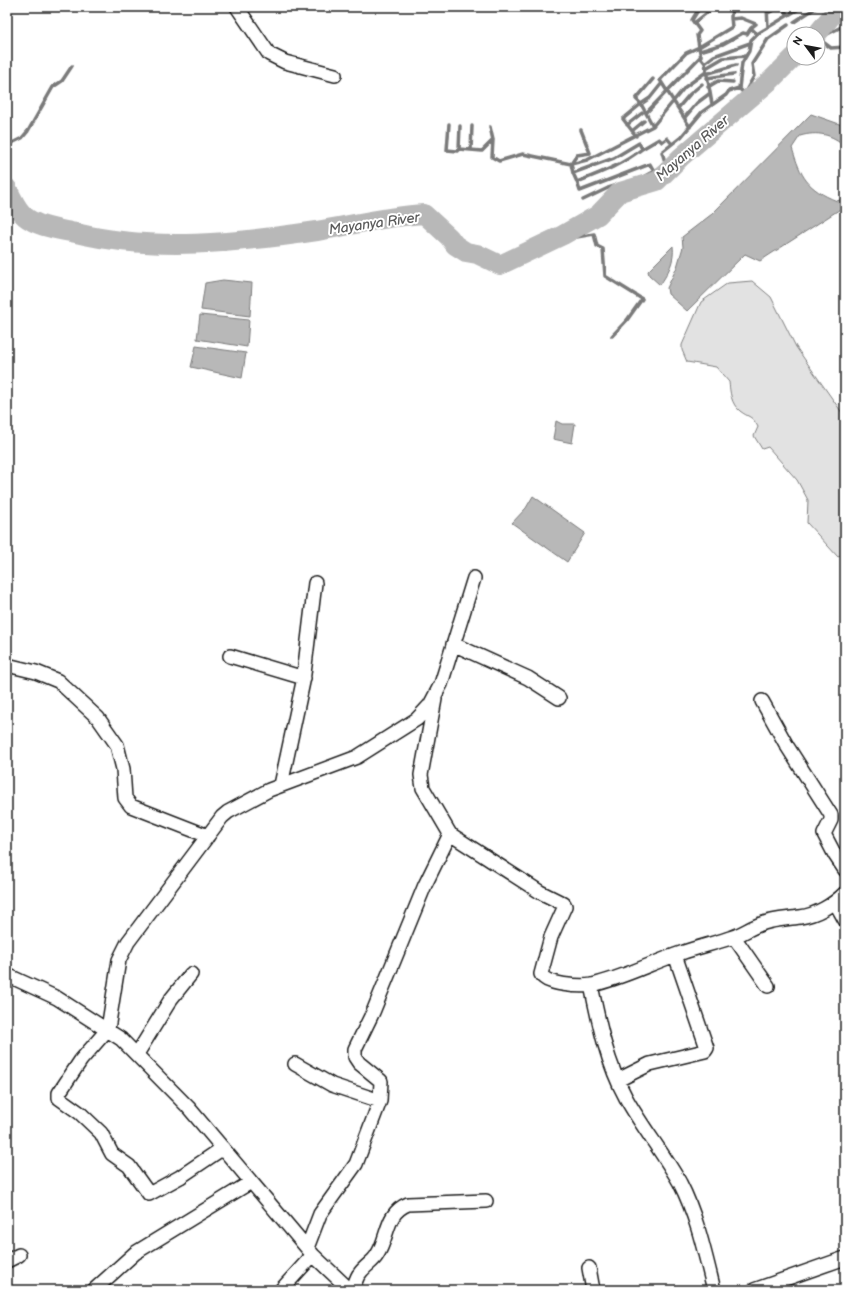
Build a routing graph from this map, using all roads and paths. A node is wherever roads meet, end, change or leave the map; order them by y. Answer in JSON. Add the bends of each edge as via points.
{"nodes":[{"id":1,"x":237,"y":7,"type":"edge"},
{"id":2,"x":335,"y":75,"type":"dead end"},
{"id":3,"x":474,"y":578,"type":"dead end"},
{"id":4,"x":315,"y":583,"type":"dead end"},
{"id":5,"x":453,"y":644,"type":"junction"},
{"id":6,"x":230,"y":656,"type":"dead end"},
{"id":7,"x":7,"y":665,"type":"edge"},
{"id":8,"x":304,"y":678,"type":"junction"},
{"id":9,"x":436,"y":696,"type":"junction"},
{"id":10,"x":559,"y":698,"type":"dead end"},
{"id":11,"x":762,"y":701,"type":"dead end"},
{"id":12,"x":281,"y":785,"type":"junction"},
{"id":13,"x":450,"y":834,"type":"junction"},
{"id":14,"x":208,"y":836,"type":"junction"},
{"id":15,"x":845,"y":870,"type":"edge"},
{"id":16,"x":845,"y":893,"type":"edge"},
{"id":17,"x":835,"y":902,"type":"junction"},
{"id":18,"x":845,"y":920,"type":"edge"},
{"id":19,"x":734,"y":937,"type":"junction"},
{"id":20,"x":675,"y":955,"type":"junction"},
{"id":21,"x":191,"y":974,"type":"dead end"},
{"id":22,"x":7,"y":975,"type":"edge"},
{"id":23,"x":590,"y":985,"type":"junction"},
{"id":24,"x":768,"y":986,"type":"dead end"},
{"id":25,"x":108,"y":1029,"type":"junction"},
{"id":26,"x":137,"y":1054,"type":"junction"},
{"id":27,"x":295,"y":1064,"type":"dead end"},
{"id":28,"x":618,"y":1080,"type":"junction"},
{"id":29,"x":380,"y":1102,"type":"junction"},
{"id":30,"x":223,"y":1148,"type":"junction"},
{"id":31,"x":251,"y":1182,"type":"junction"},
{"id":32,"x":486,"y":1201,"type":"dead end"},
{"id":33,"x":310,"y":1252,"type":"junction"},
{"id":34,"x":19,"y":1255,"type":"dead end"},
{"id":35,"x":845,"y":1258,"type":"edge"},
{"id":36,"x":7,"y":1261,"type":"edge"},
{"id":37,"x":589,"y":1268,"type":"dead end"},
{"id":38,"x":94,"y":1290,"type":"edge"},
{"id":39,"x":281,"y":1290,"type":"edge"},
{"id":40,"x":350,"y":1290,"type":"edge"},
{"id":41,"x":354,"y":1290,"type":"edge"},
{"id":42,"x":593,"y":1290,"type":"edge"},
{"id":43,"x":714,"y":1290,"type":"edge"},
{"id":44,"x":754,"y":1290,"type":"edge"}],
"edges":[{"from":1,"to":2,"type":"street","via":[[269,54],[285,62]]},
{"from":3,"to":5,"type":"street"},
{"from":4,"to":8,"type":"street"},
{"from":5,"to":9,"type":"street","via":[[448,666]]},
{"from":5,"to":10,"type":"street","via":[[528,678]]},
{"from":6,"to":8,"type":"street"},
{"from":7,"to":14,"type":"street","via":[[36,672],[58,681],[98,718],[117,745],[123,768],[125,798],[131,806]]},
{"from":8,"to":12,"type":"street"},
{"from":9,"to":12,"type":"street","via":[[417,719],[357,758]]},
{"from":9,"to":13,"type":"street","via":[[421,775],[423,788]]},
{"from":11,"to":15,"type":"street","via":[[831,815],[824,834]]},
{"from":12,"to":14,"type":"street","via":[[228,812]]},
{"from":13,"to":23,"type":"street","via":[[540,892],[564,904],[551,937],[541,974],[553,983]]},
{"from":13,"to":29,"type":"street","via":[[425,885],[355,1050],[355,1057],[359,1063],[381,1080]]},
{"from":14,"to":25,"type":"street","via":[[128,942],[119,960]]},
{"from":16,"to":17,"type":"street"},
{"from":17,"to":18,"type":"street"},
{"from":17,"to":19,"type":"street","via":[[802,917],[762,923]]},
{"from":19,"to":20,"type":"street"},
{"from":19,"to":24,"type":"street"},
{"from":20,"to":23,"type":"street"},
{"from":20,"to":28,"type":"street","via":[[707,1048],[705,1051],[650,1064]]},
{"from":21,"to":26,"type":"street","via":[[171,999]]},
{"from":22,"to":25,"type":"street","via":[[57,998]]},
{"from":23,"to":28,"type":"street","via":[[601,1034]]},
{"from":25,"to":26,"type":"street"},
{"from":25,"to":30,"type":"street","via":[[81,1060],[58,1096],[101,1134],[112,1154],[129,1166],[147,1193],[180,1177]]},
{"from":26,"to":30,"type":"street","via":[[188,1106]]},
{"from":27,"to":29,"type":"street","via":[[332,1085]]},
{"from":28,"to":43,"type":"street","via":[[626,1098],[680,1183],[699,1232]]},
{"from":29,"to":33,"type":"street","via":[[356,1164],[320,1214]]},
{"from":30,"to":31,"type":"street"},
{"from":31,"to":33,"type":"street"},
{"from":31,"to":38,"type":"street","via":[[135,1253]]},
{"from":32,"to":41,"type":"street","via":[[400,1206],[387,1226],[377,1255],[360,1273]]},
{"from":33,"to":39,"type":"street"},
{"from":33,"to":40,"type":"street"},
{"from":34,"to":36,"type":"street"},
{"from":35,"to":44,"type":"street"},
{"from":37,"to":42,"type":"street"}]}
